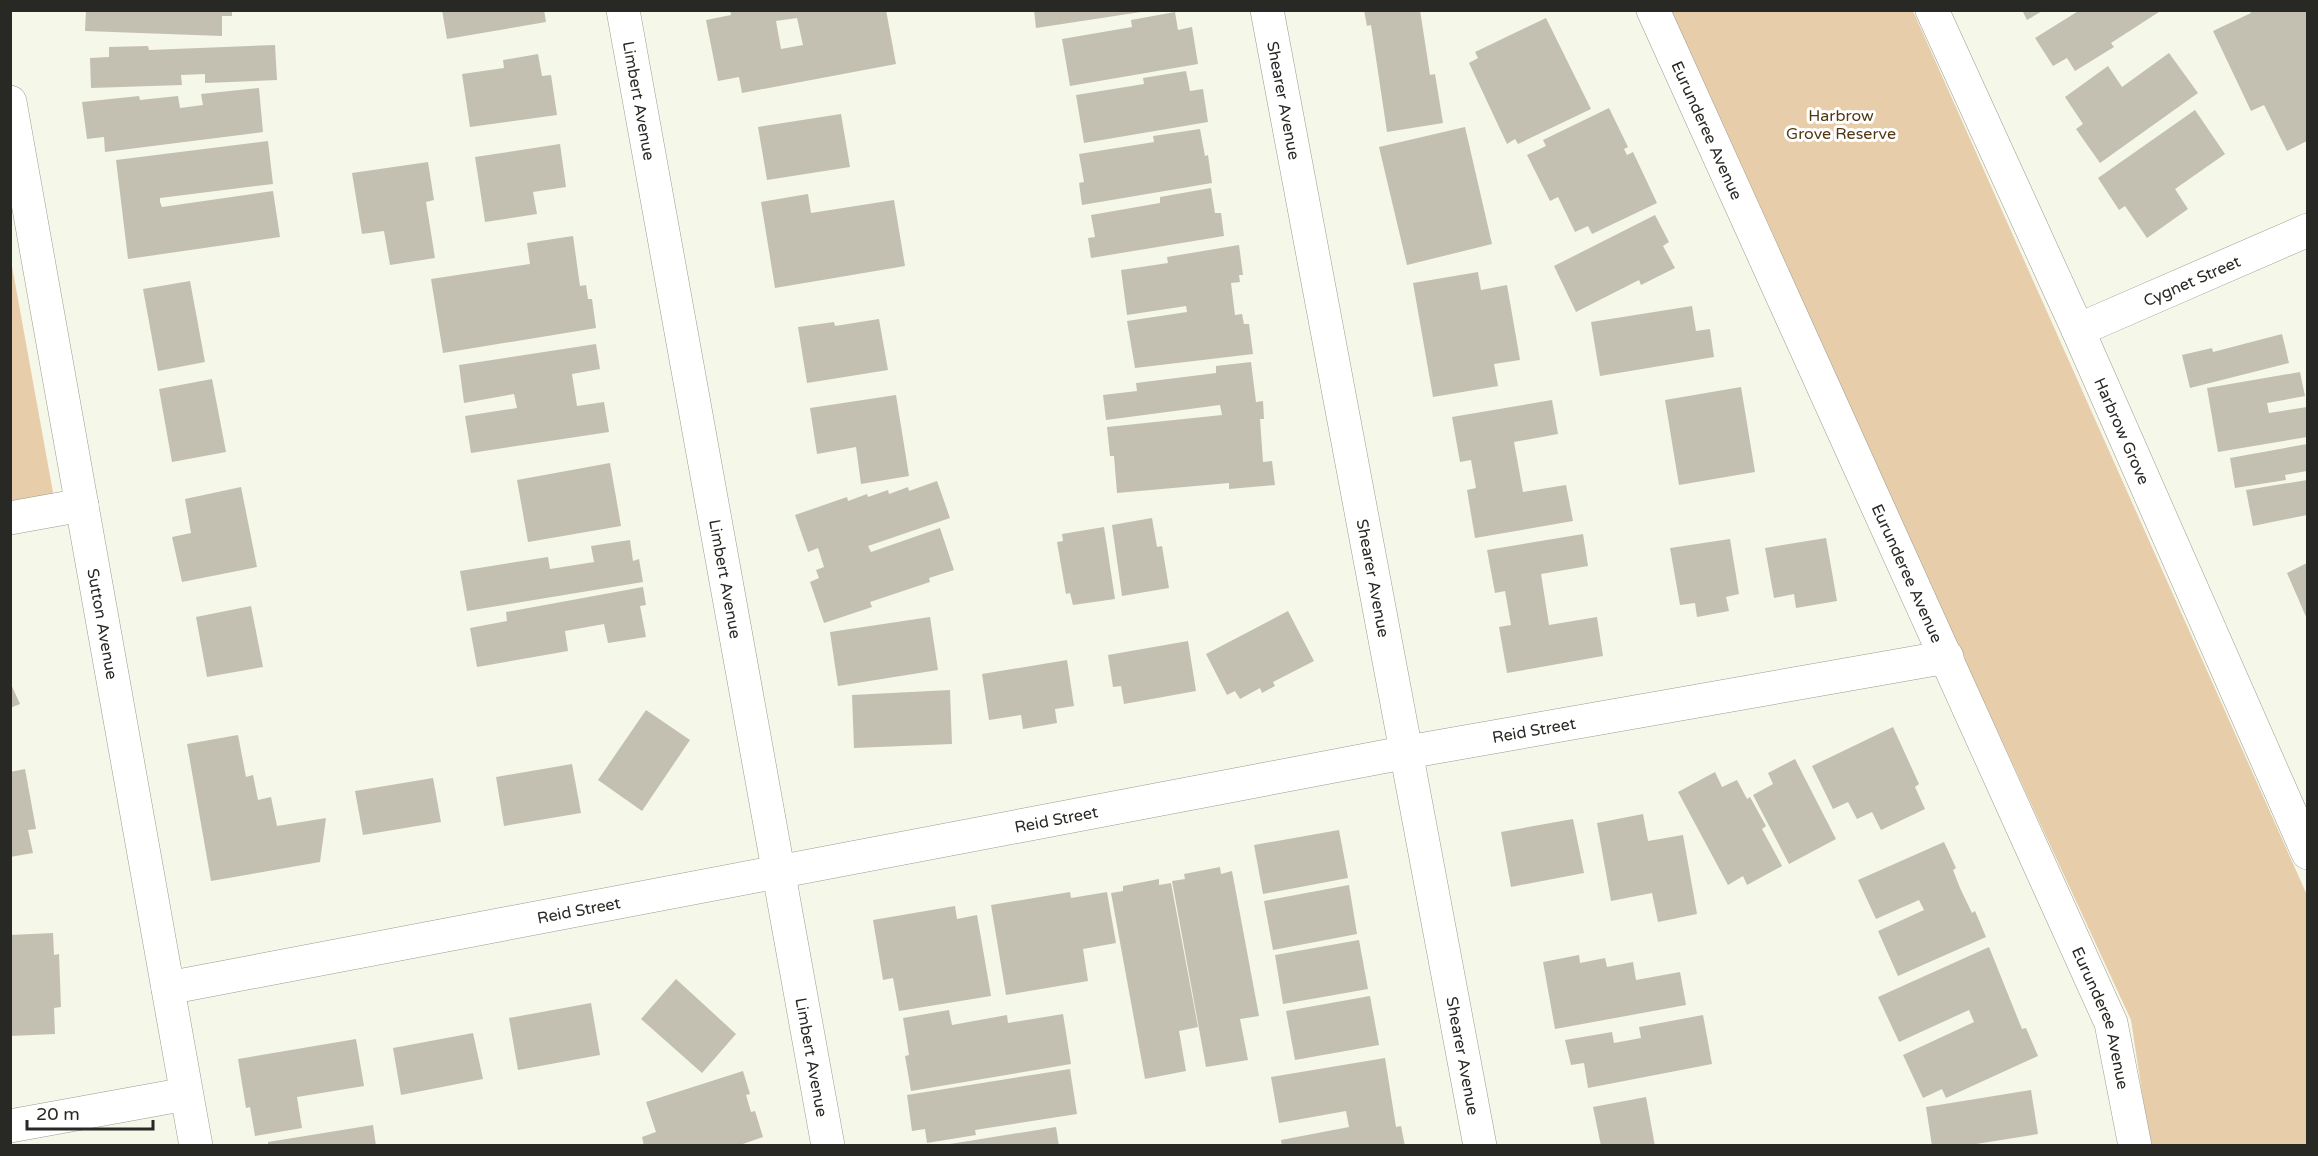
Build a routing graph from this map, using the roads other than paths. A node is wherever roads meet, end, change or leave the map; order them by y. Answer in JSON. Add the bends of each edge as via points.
{"nodes":[{"id":1,"x":623,"y":10,"type":"edge"},
{"id":2,"x":1267,"y":10,"type":"edge"},
{"id":3,"x":1653,"y":10,"type":"edge"},
{"id":4,"x":1932,"y":10,"type":"edge"},
{"id":5,"x":10,"y":102,"type":"edge"},
{"id":6,"x":2307,"y":230,"type":"edge"},
{"id":7,"x":2078,"y":330,"type":"junction"},
{"id":8,"x":82,"y":505,"type":"junction"},
{"id":9,"x":10,"y":518,"type":"edge"},
{"id":10,"x":1947,"y":657,"type":"junction"},
{"id":11,"x":1408,"y":752,"type":"junction"},
{"id":12,"x":2307,"y":853,"type":"edge"},
{"id":13,"x":777,"y":871,"type":"junction"},
{"id":14,"x":168,"y":988,"type":"junction"},
{"id":15,"x":186,"y":1094,"type":"junction"},
{"id":16,"x":10,"y":1126,"type":"edge"},
{"id":17,"x":196,"y":1146,"type":"edge"},
{"id":18,"x":828,"y":1146,"type":"edge"},
{"id":19,"x":1480,"y":1146,"type":"edge"},
{"id":20,"x":2134,"y":1146,"type":"edge"}],
"edges":[{"from":1,"to":13,"type":"street","name":"Limbert Avenue"},
{"from":2,"to":11,"type":"street","name":"Shearer Avenue"},
{"from":3,"to":10,"type":"street","name":"Eurunderee Avenue"},
{"from":4,"to":7,"type":"street","name":"Harbrow Grove"},
{"from":5,"to":8,"type":"street","name":"Sutton Avenue"},
{"from":6,"to":7,"type":"street","name":"Cygnet Street"},
{"from":7,"to":12,"type":"street","name":"Harbrow Grove"},
{"from":8,"to":9,"type":"street"},
{"from":8,"to":14,"type":"street","name":"Sutton Avenue"},
{"from":10,"to":11,"type":"street","name":"Reid Street"},
{"from":10,"to":20,"type":"street","name":"Eurunderee Avenue","via":[[2111,1023]]},
{"from":11,"to":13,"type":"street","name":"Reid Street"},
{"from":11,"to":19,"type":"street","name":"Shearer Avenue"},
{"from":13,"to":14,"type":"street","name":"Reid Street"},
{"from":13,"to":18,"type":"street","name":"Limbert Avenue"},
{"from":14,"to":15,"type":"street","name":"Sutton Avenue"},
{"from":15,"to":16,"type":"street"},
{"from":15,"to":17,"type":"street","name":"Sutton Avenue"}]}
